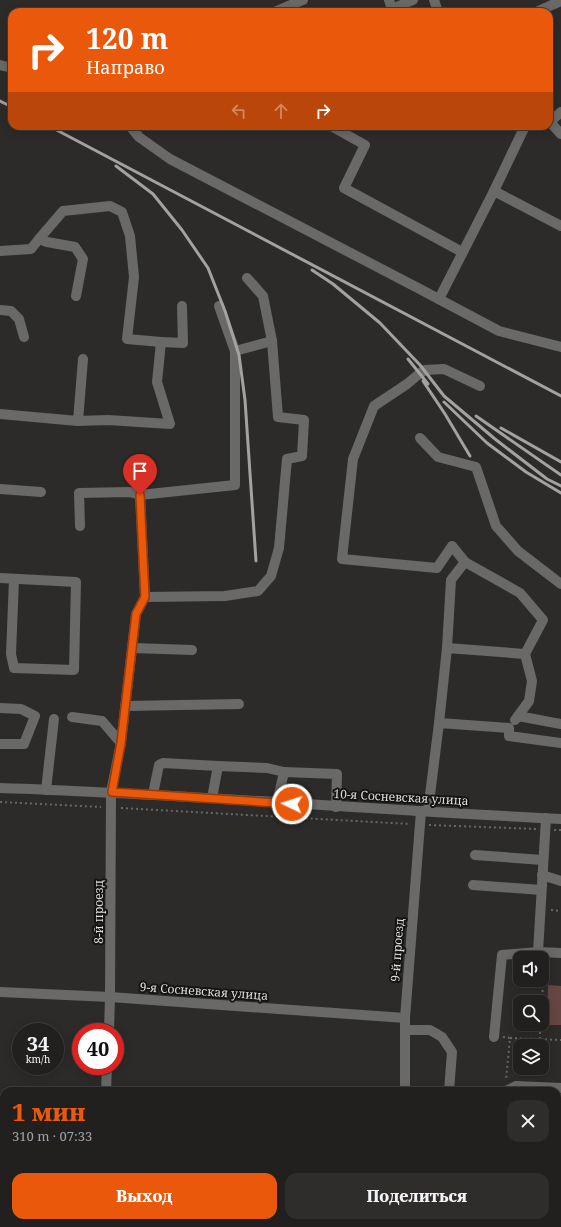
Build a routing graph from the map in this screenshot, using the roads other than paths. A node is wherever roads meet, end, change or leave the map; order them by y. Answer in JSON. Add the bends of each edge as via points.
{"nodes":[{"id":1,"x":303,"y":0,"type":"edge"},
{"id":2,"x":413,"y":0,"type":"edge"},
{"id":3,"x":561,"y":1,"type":"edge"},
{"id":4,"x":284,"y":8,"type":"edge"},
{"id":5,"x":394,"y":8,"type":"edge"},
{"id":6,"x":545,"y":8,"type":"edge"},
{"id":7,"x":561,"y":112,"type":"edge"},
{"id":8,"x":553,"y":119,"type":"edge"},
{"id":9,"x":553,"y":126,"type":"edge"},
{"id":10,"x":133,"y":130,"type":"edge"},
{"id":11,"x":338,"y":130,"type":"edge"},
{"id":12,"x":523,"y":130,"type":"edge"},
{"id":13,"x":561,"y":134,"type":"edge"},
{"id":14,"x":494,"y":191,"type":"junction"},
{"id":15,"x":561,"y":226,"type":"edge"},
{"id":16,"x":39,"y":239,"type":"junction"},
{"id":17,"x":0,"y":251,"type":"edge"},
{"id":18,"x":462,"y":252,"type":"junction"},
{"id":19,"x":247,"y":278,"type":"dead end"},
{"id":20,"x":76,"y":296,"type":"dead end"},
{"id":21,"x":439,"y":299,"type":"junction"},
{"id":22,"x":182,"y":306,"type":"dead end"},
{"id":23,"x":219,"y":306,"type":"dead end"},
{"id":24,"x":0,"y":310,"type":"edge"},
{"id":25,"x":24,"y":337,"type":"dead end"},
{"id":26,"x":272,"y":341,"type":"junction"},
{"id":27,"x":162,"y":342,"type":"junction"},
{"id":28,"x":561,"y":347,"type":"edge"},
{"id":29,"x":235,"y":351,"type":"junction"},
{"id":30,"x":82,"y":359,"type":"dead end"},
{"id":31,"x":480,"y":386,"type":"dead end"},
{"id":32,"x":0,"y":414,"type":"edge"},
{"id":33,"x":78,"y":421,"type":"junction"},
{"id":34,"x":420,"y":438,"type":"dead end"},
{"id":35,"x":0,"y":490,"type":"edge"},
{"id":36,"x":41,"y":492,"type":"dead end"},
{"id":37,"x":140,"y":495,"type":"junction"},
{"id":38,"x":80,"y":526,"type":"dead end"},
{"id":39,"x":464,"y":562,"type":"junction"},
{"id":40,"x":0,"y":578,"type":"edge"},
{"id":41,"x":14,"y":578,"type":"junction"},
{"id":42,"x":561,"y":584,"type":"edge"},
{"id":43,"x":145,"y":597,"type":"junction"},
{"id":44,"x":132,"y":648,"type":"junction"},
{"id":45,"x":447,"y":648,"type":"junction"},
{"id":46,"x":192,"y":650,"type":"dead end"},
{"id":47,"x":525,"y":654,"type":"junction"},
{"id":48,"x":239,"y":704,"type":"dead end"},
{"id":49,"x":125,"y":706,"type":"junction"},
{"id":50,"x":0,"y":708,"type":"edge"},
{"id":51,"x":518,"y":716,"type":"junction"},
{"id":52,"x":72,"y":717,"type":"dead end"},
{"id":53,"x":54,"y":719,"type":"dead end"},
{"id":54,"x":439,"y":723,"type":"junction"},
{"id":55,"x":561,"y":724,"type":"edge"},
{"id":56,"x":509,"y":728,"type":"junction"},
{"id":57,"x":121,"y":743,"type":"junction"},
{"id":58,"x":561,"y":743,"type":"edge"},
{"id":59,"x":0,"y":744,"type":"edge"},
{"id":60,"x":218,"y":766,"type":"junction"},
{"id":61,"x":284,"y":772,"type":"junction"},
{"id":62,"x":0,"y":788,"type":"edge"},
{"id":63,"x":46,"y":790,"type":"junction"},
{"id":64,"x":112,"y":792,"type":"junction"},
{"id":65,"x":153,"y":794,"type":"junction"},
{"id":66,"x":212,"y":798,"type":"junction"},
{"id":67,"x":277,"y":803,"type":"junction"},
{"id":68,"x":336,"y":806,"type":"junction"},
{"id":69,"x":424,"y":811,"type":"junction"},
{"id":70,"x":546,"y":818,"type":"junction"},
{"id":71,"x":561,"y":819,"type":"edge"},
{"id":72,"x":476,"y":855,"type":"dead end"},
{"id":73,"x":543,"y":860,"type":"junction"},
{"id":74,"x":542,"y":875,"type":"junction"},
{"id":75,"x":561,"y":881,"type":"edge"},
{"id":76,"x":473,"y":885,"type":"dead end"},
{"id":77,"x":541,"y":890,"type":"junction"},
{"id":78,"x":541,"y":951,"type":"edge"},
{"id":79,"x":549,"y":952,"type":"edge"},
{"id":80,"x":561,"y":952,"type":"edge"},
{"id":81,"x":513,"y":954,"type":"edge"},
{"id":82,"x":0,"y":992,"type":"edge"},
{"id":83,"x":110,"y":997,"type":"junction"},
{"id":84,"x":405,"y":1018,"type":"junction"},
{"id":85,"x":109,"y":1023,"type":"edge"},
{"id":86,"x":405,"y":1030,"type":"junction"},
{"id":87,"x":494,"y":1037,"type":"road end"},
{"id":88,"x":107,"y":1075,"type":"edge"},
{"id":89,"x":106,"y":1087,"type":"edge"},
{"id":90,"x":405,"y":1087,"type":"edge"},
{"id":91,"x":449,"y":1087,"type":"edge"},
{"id":92,"x":506,"y":1087,"type":"edge"},
{"id":93,"x":538,"y":1087,"type":"edge"}],
"edges":[{"from":1,"to":4,"type":"street"},
{"from":2,"to":5,"type":"street"},
{"from":3,"to":6,"type":"street"},
{"from":7,"to":8,"type":"street"},
{"from":9,"to":13,"type":"street"},
{"from":10,"to":21,"type":"street","via":[[170,159]]},
{"from":11,"to":18,"type":"street","via":[[365,145],[344,188]]},
{"from":12,"to":14,"type":"street"},
{"from":14,"to":15,"type":"street"},
{"from":14,"to":18,"type":"street"},
{"from":16,"to":17,"type":"street","via":[[31,249]]},
{"from":16,"to":20,"type":"street","via":[[75,247],[83,259]]},
{"from":16,"to":27,"type":"street","via":[[63,211],[110,206],[122,212],[130,236],[134,277],[127,339]]},
{"from":18,"to":21,"type":"street"},
{"from":19,"to":26,"type":"street","via":[[263,296]]},
{"from":21,"to":28,"type":"street","via":[[499,331]]},
{"from":22,"to":27,"type":"street","via":[[183,343]]},
{"from":23,"to":29,"type":"street"},
{"from":24,"to":25,"type":"street","via":[[11,311],[19,319]]},
{"from":26,"to":29,"type":"street"},
{"from":26,"to":43,"type":"street","via":[[278,417],[304,420],[302,456],[287,459],[279,548],[271,576],[258,591],[225,596]]},
{"from":27,"to":33,"type":"street","via":[[157,382],[170,424]]},
{"from":29,"to":37,"type":"street","via":[[235,485]]},
{"from":30,"to":33,"type":"street"},
{"from":31,"to":39,"type":"street","via":[[444,369],[426,370],[374,406],[353,459],[342,559],[437,568],[452,546]]},
{"from":32,"to":33,"type":"street"},
{"from":34,"to":42,"type":"street","via":[[438,457],[476,467],[496,526],[518,552]]},
{"from":35,"to":36,"type":"street"},
{"from":37,"to":38,"type":"street","via":[[130,492],[79,493]]},
{"from":37,"to":43,"type":"street"},
{"from":39,"to":45,"type":"street","name":"9-й проезд","via":[[451,580]]},
{"from":39,"to":47,"type":"street","via":[[520,593],[543,620]]},
{"from":40,"to":41,"type":"street"},
{"from":41,"to":41,"type":"street","via":[[76,582],[74,670],[14,668],[10,654]]},
{"from":43,"to":44,"type":"street","name":"8-й проезд","via":[[136,614]]},
{"from":44,"to":46,"type":"street"},
{"from":44,"to":49,"type":"street","name":"8-й проезд"},
{"from":45,"to":47,"type":"street"},
{"from":45,"to":54,"type":"street","name":"9-й проезд"},
{"from":47,"to":51,"type":"street","via":[[532,681],[529,701]]},
{"from":48,"to":49,"type":"street"},
{"from":49,"to":57,"type":"street","name":"8-й проезд"},
{"from":50,"to":59,"type":"street","via":[[21,709],[35,716],[24,744]]},
{"from":51,"to":55,"type":"street"},
{"from":51,"to":56,"type":"street"},
{"from":52,"to":57,"type":"street","via":[[102,721]]},
{"from":53,"to":63,"type":"street"},
{"from":54,"to":56,"type":"street"},
{"from":54,"to":69,"type":"street","name":"9-й проезд"},
{"from":56,"to":58,"type":"street","via":[[509,736]]},
{"from":57,"to":64,"type":"street","name":"8-й проезд"},
{"from":60,"to":61,"type":"street","via":[[267,768]]},
{"from":60,"to":65,"type":"street","via":[[163,763],[159,765]]},
{"from":60,"to":66,"type":"street"},
{"from":61,"to":67,"type":"street"},
{"from":61,"to":68,"type":"street","via":[[337,774]]},
{"from":62,"to":63,"type":"street","name":"10-я Сосневская улица"},
{"from":63,"to":64,"type":"street","name":"10-я Сосневская улица"},
{"from":64,"to":65,"type":"street","name":"10-я Сосневская улица"},
{"from":64,"to":83,"type":"street","name":"8-й проезд"},
{"from":65,"to":66,"type":"street","name":"10-я Сосневская улица"},
{"from":66,"to":67,"type":"street","name":"10-я Сосневская улица"},
{"from":67,"to":68,"type":"street","name":"10-я Сосневская улица"},
{"from":68,"to":69,"type":"street","name":"10-я Сосневская улица"},
{"from":69,"to":70,"type":"street","name":"10-я Сосневская улица"},
{"from":69,"to":84,"type":"street","name":"9-й проезд","via":[[420,825]]},
{"from":70,"to":71,"type":"street","name":"10-я Сосневская улица"},
{"from":70,"to":73,"type":"street"},
{"from":72,"to":73,"type":"street"},
{"from":73,"to":74,"type":"street"},
{"from":74,"to":75,"type":"street"},
{"from":74,"to":77,"type":"street"},
{"from":76,"to":77,"type":"street"},
{"from":77,"to":78,"type":"street"},
{"from":79,"to":80,"type":"street"},
{"from":81,"to":87,"type":"street","via":[[502,955]]},
{"from":82,"to":83,"type":"street","name":"9-я Сосневская улица"},
{"from":83,"to":84,"type":"street","name":"9-я Сосневская улица"},
{"from":83,"to":85,"type":"street","name":"8-й проезд"},
{"from":84,"to":86,"type":"street","name":"9-й проезд"},
{"from":86,"to":90,"type":"street","name":"9-й проезд"},
{"from":86,"to":91,"type":"street","via":[[430,1030],[442,1037],[452,1052]]},
{"from":88,"to":89,"type":"street"},
{"from":92,"to":93,"type":"street"}]}
